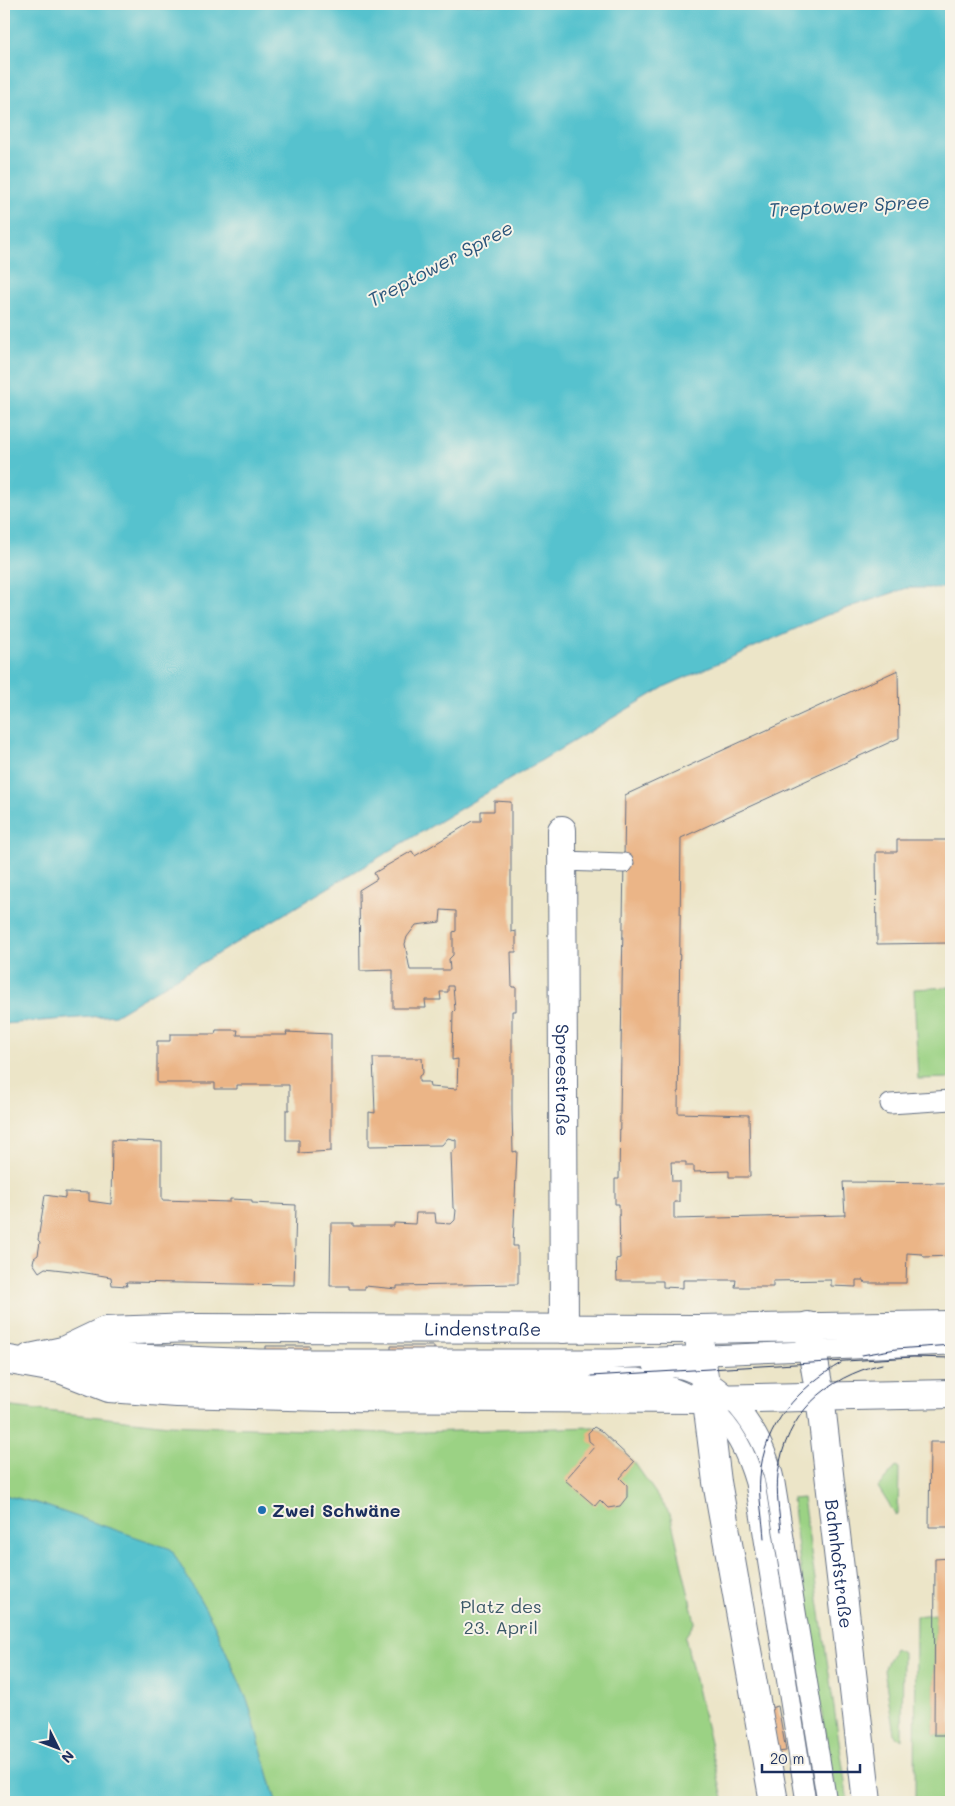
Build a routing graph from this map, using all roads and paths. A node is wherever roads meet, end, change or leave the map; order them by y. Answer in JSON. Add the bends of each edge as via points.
{"nodes":[{"id":1,"x":562,"y":830,"type":"dead end"},
{"id":2,"x":562,"y":861,"type":"junction"},
{"id":3,"x":624,"y":863,"type":"dead end"},
{"id":4,"x":951,"y":1100,"type":"edge"},
{"id":5,"x":890,"y":1104,"type":"dead end"},
{"id":6,"x":951,"y":1326,"type":"edge"},
{"id":7,"x":564,"y":1329,"type":"junction"},
{"id":8,"x":810,"y":1338,"type":"junction"},
{"id":9,"x":951,"y":1345,"type":"edge"},
{"id":10,"x":12,"y":1359,"type":"edge"},
{"id":11,"x":61,"y":1360,"type":"junction"},
{"id":12,"x":706,"y":1380,"type":"junction"},
{"id":13,"x":951,"y":1394,"type":"edge"},
{"id":14,"x":820,"y":1396,"type":"junction"},
{"id":15,"x":774,"y":1802,"type":"edge"},
{"id":16,"x":806,"y":1802,"type":"edge"},
{"id":17,"x":827,"y":1802,"type":"edge"},
{"id":18,"x":867,"y":1802,"type":"edge"}],
"edges":[{"from":1,"to":2,"type":"street","name":"Spreestraße"},
{"from":2,"to":3,"type":"lane"},
{"from":2,"to":7,"type":"street","name":"Spreestraße"},
{"from":4,"to":5,"type":"lane"},
{"from":6,"to":8,"type":"street","name":"Lindenstraße"},
{"from":7,"to":11,"type":"street","name":"Lindenstraße","via":[[194,1328],[105,1331]]},
{"from":7,"to":12,"type":"street","name":"Lindenstraße"},
{"from":8,"to":9,"type":"lane"},
{"from":8,"to":12,"type":"street","name":"Lindenstraße"},
{"from":8,"to":14,"type":"street","name":"Bahnhofstraße"},
{"from":10,"to":11,"type":"street","name":"Lindenstraße"},
{"from":11,"to":12,"type":"lane","via":[[612,1359]]},
{"from":11,"to":12,"type":"street","name":"Lindenstraße","via":[[109,1388],[178,1393],[328,1397]]},
{"from":12,"to":14,"type":"street","name":"Lindenstraße"},
{"from":12,"to":15,"type":"street","via":[[719,1492]]},
{"from":12,"to":16,"type":"lane","via":[[721,1416],[749,1463],[755,1483]]},
{"from":12,"to":17,"type":"lane","via":[[749,1423],[765,1450],[772,1470]]},
{"from":13,"to":14,"type":"street","name":"Lindenstraße"},
{"from":14,"to":18,"type":"street","name":"Bahnhofstraße"}]}
